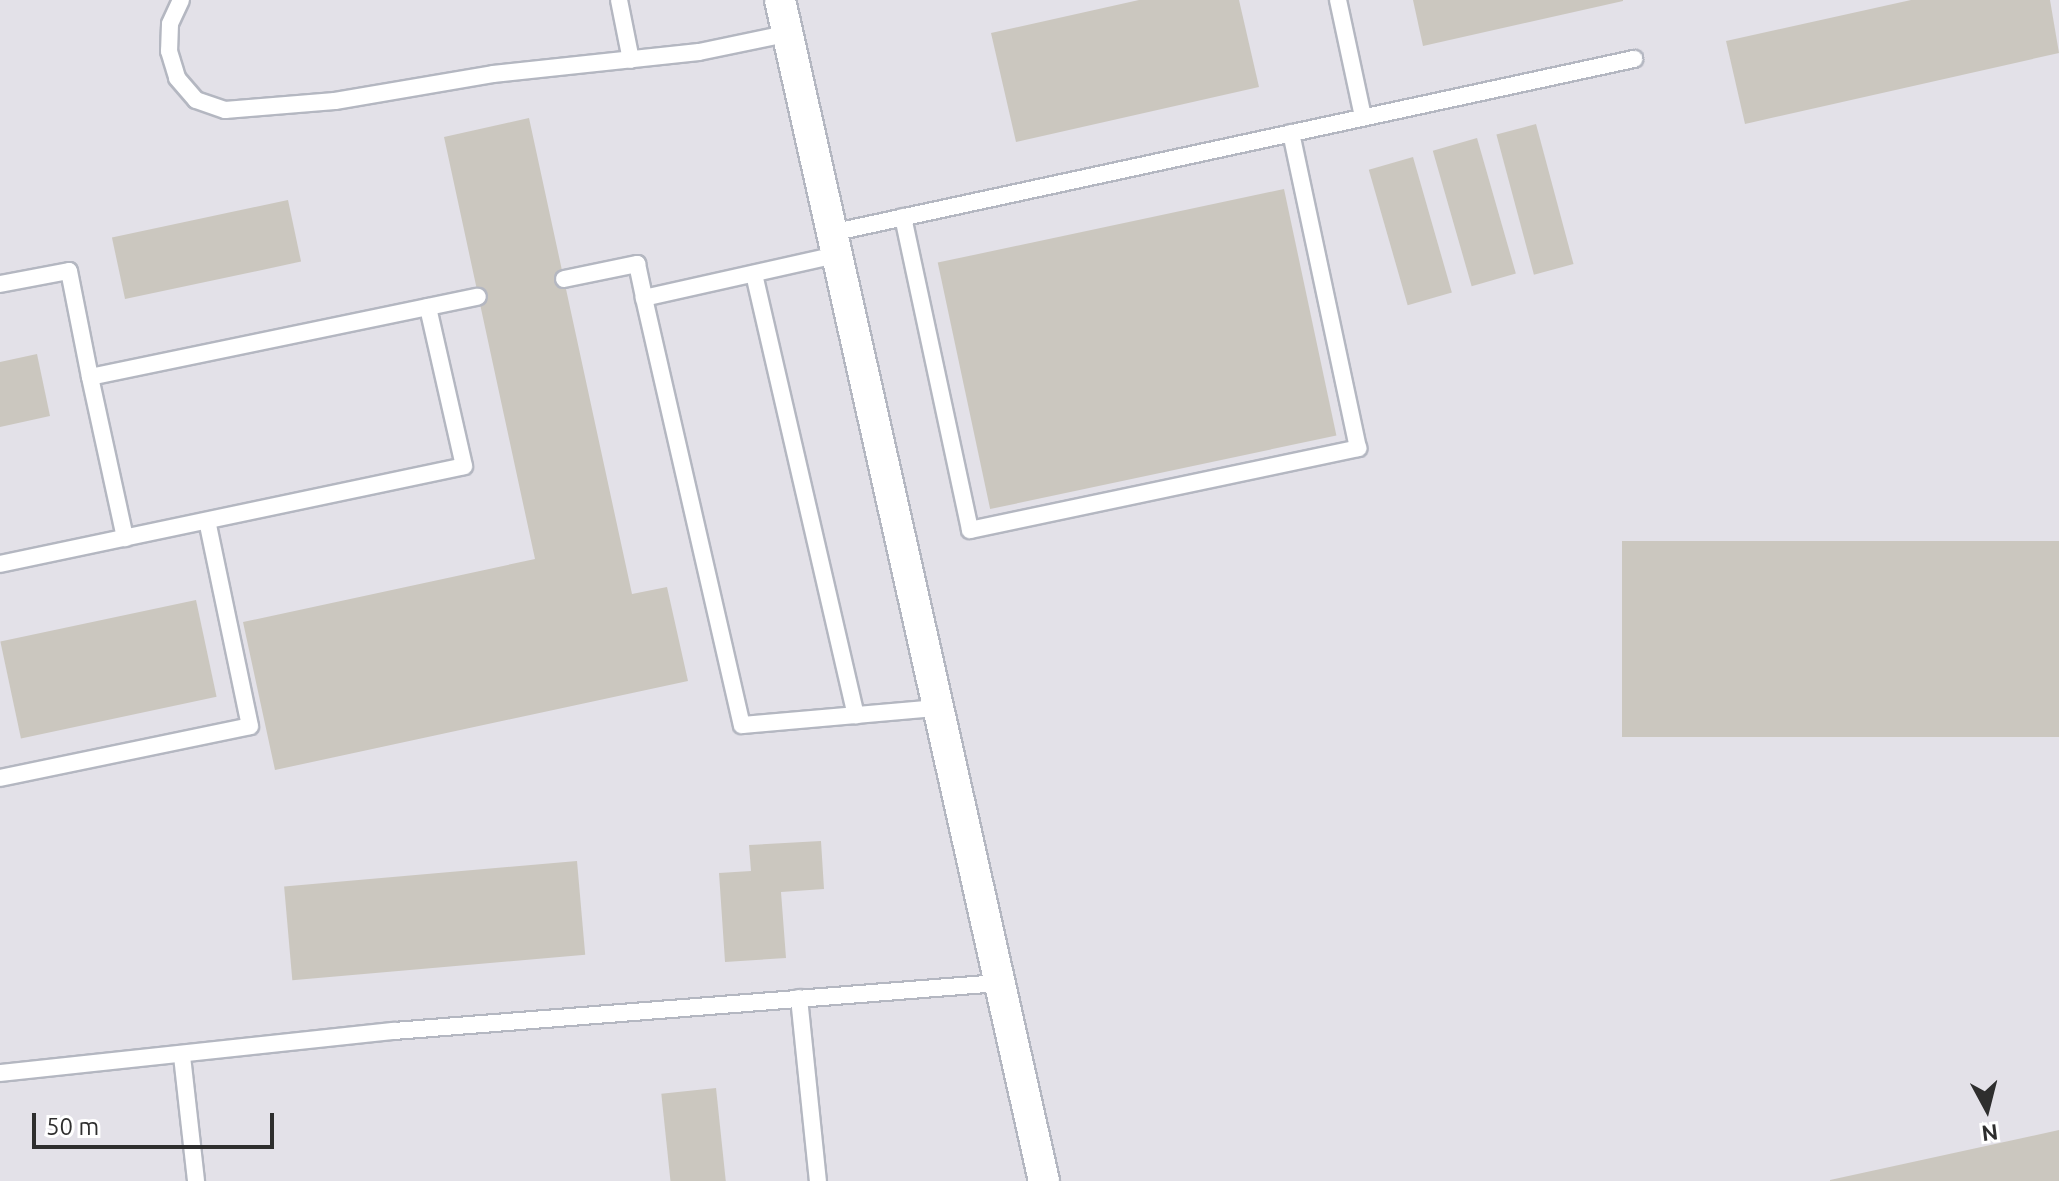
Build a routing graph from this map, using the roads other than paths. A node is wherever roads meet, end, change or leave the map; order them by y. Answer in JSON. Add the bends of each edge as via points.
{"nodes":[{"id":1,"x":181,"y":0,"type":"edge"},
{"id":2,"x":619,"y":0,"type":"edge"},
{"id":3,"x":780,"y":0,"type":"edge"},
{"id":4,"x":1338,"y":0,"type":"edge"},
{"id":5,"x":786,"y":34,"type":"junction"},
{"id":6,"x":1634,"y":59,"type":"dead end"},
{"id":7,"x":631,"y":60,"type":"junction"},
{"id":8,"x":1363,"y":117,"type":"junction"},
{"id":9,"x":1291,"y":133,"type":"junction"},
{"id":10,"x":903,"y":217,"type":"junction"},
{"id":11,"x":834,"y":244,"type":"junction"},
{"id":12,"x":754,"y":274,"type":"junction"},
{"id":13,"x":564,"y":279,"type":"dead end"},
{"id":14,"x":0,"y":284,"type":"edge"},
{"id":15,"x":478,"y":297,"type":"dead end"},
{"id":16,"x":644,"y":298,"type":"junction"},
{"id":17,"x":428,"y":307,"type":"junction"},
{"id":18,"x":90,"y":377,"type":"junction"},
{"id":19,"x":207,"y":521,"type":"junction"},
{"id":20,"x":125,"y":538,"type":"junction"},
{"id":21,"x":0,"y":564,"type":"edge"},
{"id":22,"x":938,"y":708,"type":"junction"},
{"id":23,"x":856,"y":715,"type":"junction"},
{"id":24,"x":0,"y":778,"type":"edge"},
{"id":25,"x":999,"y":983,"type":"junction"},
{"id":26,"x":799,"y":998,"type":"junction"},
{"id":27,"x":182,"y":1056,"type":"junction"},
{"id":28,"x":0,"y":1073,"type":"edge"},
{"id":29,"x":196,"y":1181,"type":"edge"},
{"id":30,"x":818,"y":1181,"type":"edge"},
{"id":31,"x":1044,"y":1181,"type":"edge"}],
"edges":[{"from":1,"to":7,"type":"lane","via":[[170,24],[169,51],[177,78],[196,100],[225,110],[335,101],[493,74]]},
{"from":2,"to":7,"type":"lane"},
{"from":3,"to":5,"type":"street"},
{"from":4,"to":8,"type":"lane"},
{"from":5,"to":7,"type":"lane"},
{"from":5,"to":11,"type":"street"},
{"from":6,"to":8,"type":"lane"},
{"from":8,"to":9,"type":"lane"},
{"from":9,"to":10,"type":"lane"},
{"from":9,"to":10,"type":"lane","via":[[1358,448],[1343,452],[970,530]]},
{"from":10,"to":11,"type":"lane"},
{"from":11,"to":12,"type":"lane"},
{"from":11,"to":22,"type":"street"},
{"from":12,"to":16,"type":"lane"},
{"from":12,"to":23,"type":"lane"},
{"from":13,"to":16,"type":"lane","via":[[637,264]]},
{"from":14,"to":18,"type":"lane","via":[[69,271]]},
{"from":15,"to":17,"type":"lane"},
{"from":16,"to":23,"type":"lane","via":[[742,725]]},
{"from":17,"to":18,"type":"lane"},
{"from":17,"to":19,"type":"lane","via":[[464,466]]},
{"from":18,"to":20,"type":"lane"},
{"from":19,"to":20,"type":"lane"},
{"from":19,"to":24,"type":"lane","via":[[250,726]]},
{"from":20,"to":21,"type":"lane"},
{"from":22,"to":23,"type":"lane"},
{"from":22,"to":25,"type":"street"},
{"from":25,"to":26,"type":"lane"},
{"from":25,"to":31,"type":"street"},
{"from":26,"to":27,"type":"lane","via":[[394,1031]]},
{"from":26,"to":30,"type":"lane"},
{"from":27,"to":28,"type":"lane"},
{"from":27,"to":29,"type":"lane"}]}
